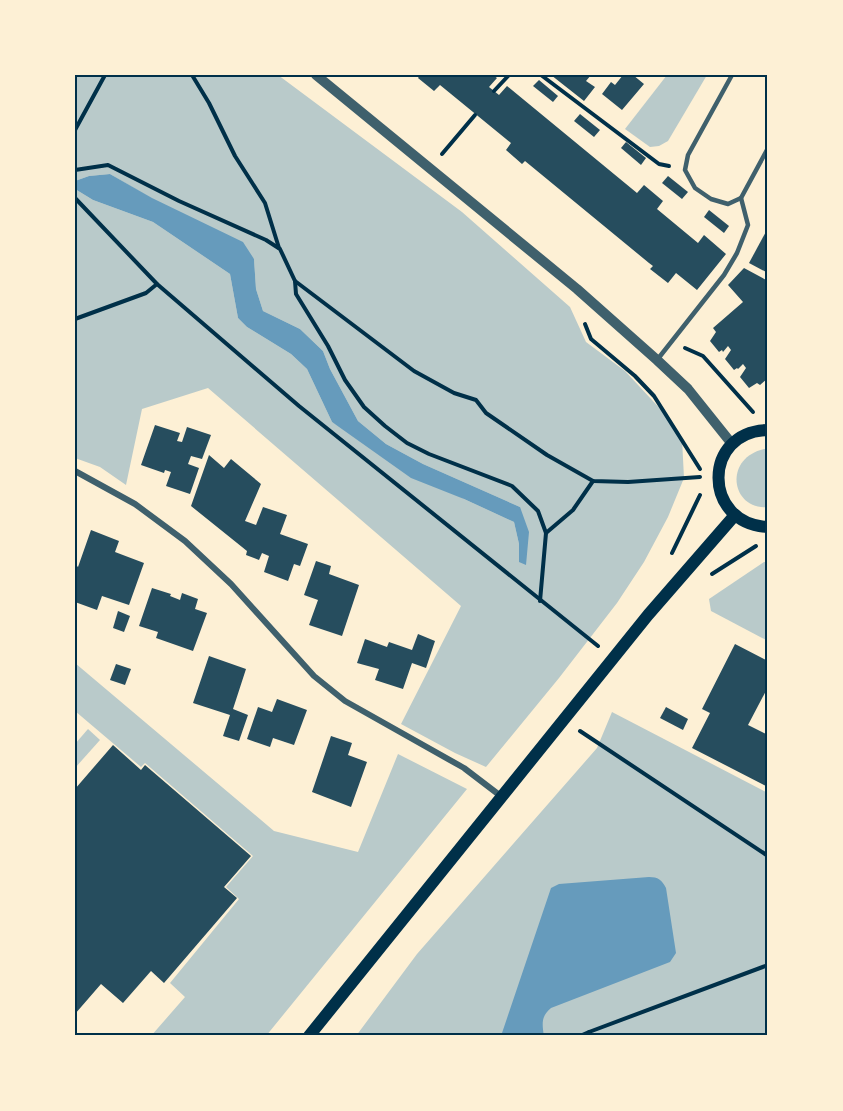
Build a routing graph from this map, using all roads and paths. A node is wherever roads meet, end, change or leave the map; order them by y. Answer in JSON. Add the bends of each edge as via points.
{"nodes":[{"id":1,"x":105,"y":75,"type":"edge"},
{"id":2,"x":192,"y":75,"type":"edge"},
{"id":3,"x":316,"y":75,"type":"edge"},
{"id":4,"x":509,"y":75,"type":"edge"},
{"id":5,"x":541,"y":75,"type":"edge"},
{"id":6,"x":732,"y":75,"type":"edge"},
{"id":7,"x":494,"y":91,"type":"dead end"},
{"id":8,"x":475,"y":115,"type":"dead end"},
{"id":9,"x":75,"y":130,"type":"edge"},
{"id":10,"x":768,"y":148,"type":"edge"},
{"id":11,"x":430,"y":169,"type":"junction"},
{"id":12,"x":75,"y":170,"type":"edge"},
{"id":13,"x":685,"y":170,"type":"junction"},
{"id":14,"x":75,"y":198,"type":"edge"},
{"id":15,"x":741,"y":198,"type":"junction"},
{"id":16,"x":280,"y":249,"type":"junction"},
{"id":17,"x":295,"y":281,"type":"junction"},
{"id":18,"x":157,"y":284,"type":"junction"},
{"id":19,"x":577,"y":289,"type":"junction"},
{"id":20,"x":75,"y":319,"type":"edge"},
{"id":21,"x":657,"y":360,"type":"junction"},
{"id":22,"x":768,"y":430,"type":"edge"},
{"id":23,"x":732,"y":444,"type":"junction"},
{"id":24,"x":700,"y":469,"type":"dead end"},
{"id":25,"x":75,"y":471,"type":"edge"},
{"id":26,"x":700,"y":477,"type":"dead end"},
{"id":27,"x":593,"y":481,"type":"junction"},
{"id":28,"x":735,"y":515,"type":"junction"},
{"id":29,"x":768,"y":527,"type":"edge"},
{"id":30,"x":546,"y":533,"type":"junction"},
{"id":31,"x":540,"y":601,"type":"junction"},
{"id":32,"x":613,"y":658,"type":"junction"},
{"id":33,"x":565,"y":720,"type":"junction"},
{"id":34,"x":502,"y":798,"type":"junction"},
{"id":35,"x":768,"y":856,"type":"edge"},
{"id":36,"x":768,"y":965,"type":"edge"},
{"id":37,"x":589,"y":1034,"type":"edge"},
{"id":38,"x":309,"y":1036,"type":"edge"},
{"id":39,"x":580,"y":1036,"type":"edge"}],
"edges":[{"from":1,"to":9,"type":"path"},
{"from":2,"to":16,"type":"path","via":[[265,203]]},
{"from":3,"to":11,"type":"street"},
{"from":4,"to":7,"type":"path"},
{"from":5,"to":13,"type":"path","via":[[659,164]]},
{"from":6,"to":13,"type":"lane","via":[[688,155]]},
{"from":8,"to":11,"type":"path"},
{"from":10,"to":15,"type":"lane"},
{"from":11,"to":19,"type":"street"},
{"from":12,"to":16,"type":"path","via":[[108,165]]},
{"from":13,"to":15,"type":"lane","via":[[695,188],[711,199],[728,204]]},
{"from":14,"to":18,"type":"path"},
{"from":15,"to":21,"type":"lane","via":[[748,225],[737,253]]},
{"from":16,"to":17,"type":"path"},
{"from":17,"to":27,"type":"path","via":[[414,371],[476,400],[486,413]]},
{"from":17,"to":30,"type":"path","via":[[296,294],[364,407],[407,443],[512,486],[538,511]]},
{"from":18,"to":20,"type":"path","via":[[146,293]]},
{"from":18,"to":31,"type":"path","via":[[299,406]]},
{"from":19,"to":21,"type":"street"},
{"from":19,"to":24,"type":"path","via":[[581,316],[591,339],[654,396]]},
{"from":21,"to":23,"type":"street","via":[[688,389]]},
{"from":22,"to":23,"type":"main road","via":[[744,435]]},
{"from":23,"to":28,"type":"main road","via":[[718,472],[724,503]]},
{"from":25,"to":34,"type":"street","via":[[135,504],[185,541],[231,584],[314,676],[345,701],[464,768]]},
{"from":26,"to":27,"type":"path"},
{"from":27,"to":30,"type":"path","via":[[573,510]]},
{"from":28,"to":29,"type":"main road","via":[[749,524]]},
{"from":28,"to":32,"type":"main road"},
{"from":30,"to":31,"type":"path"},
{"from":31,"to":32,"type":"path"},
{"from":32,"to":33,"type":"main road"},
{"from":33,"to":34,"type":"main road"},
{"from":33,"to":35,"type":"path"},
{"from":34,"to":38,"type":"main road"},
{"from":36,"to":37,"type":"path"},
{"from":37,"to":39,"type":"path"}]}
